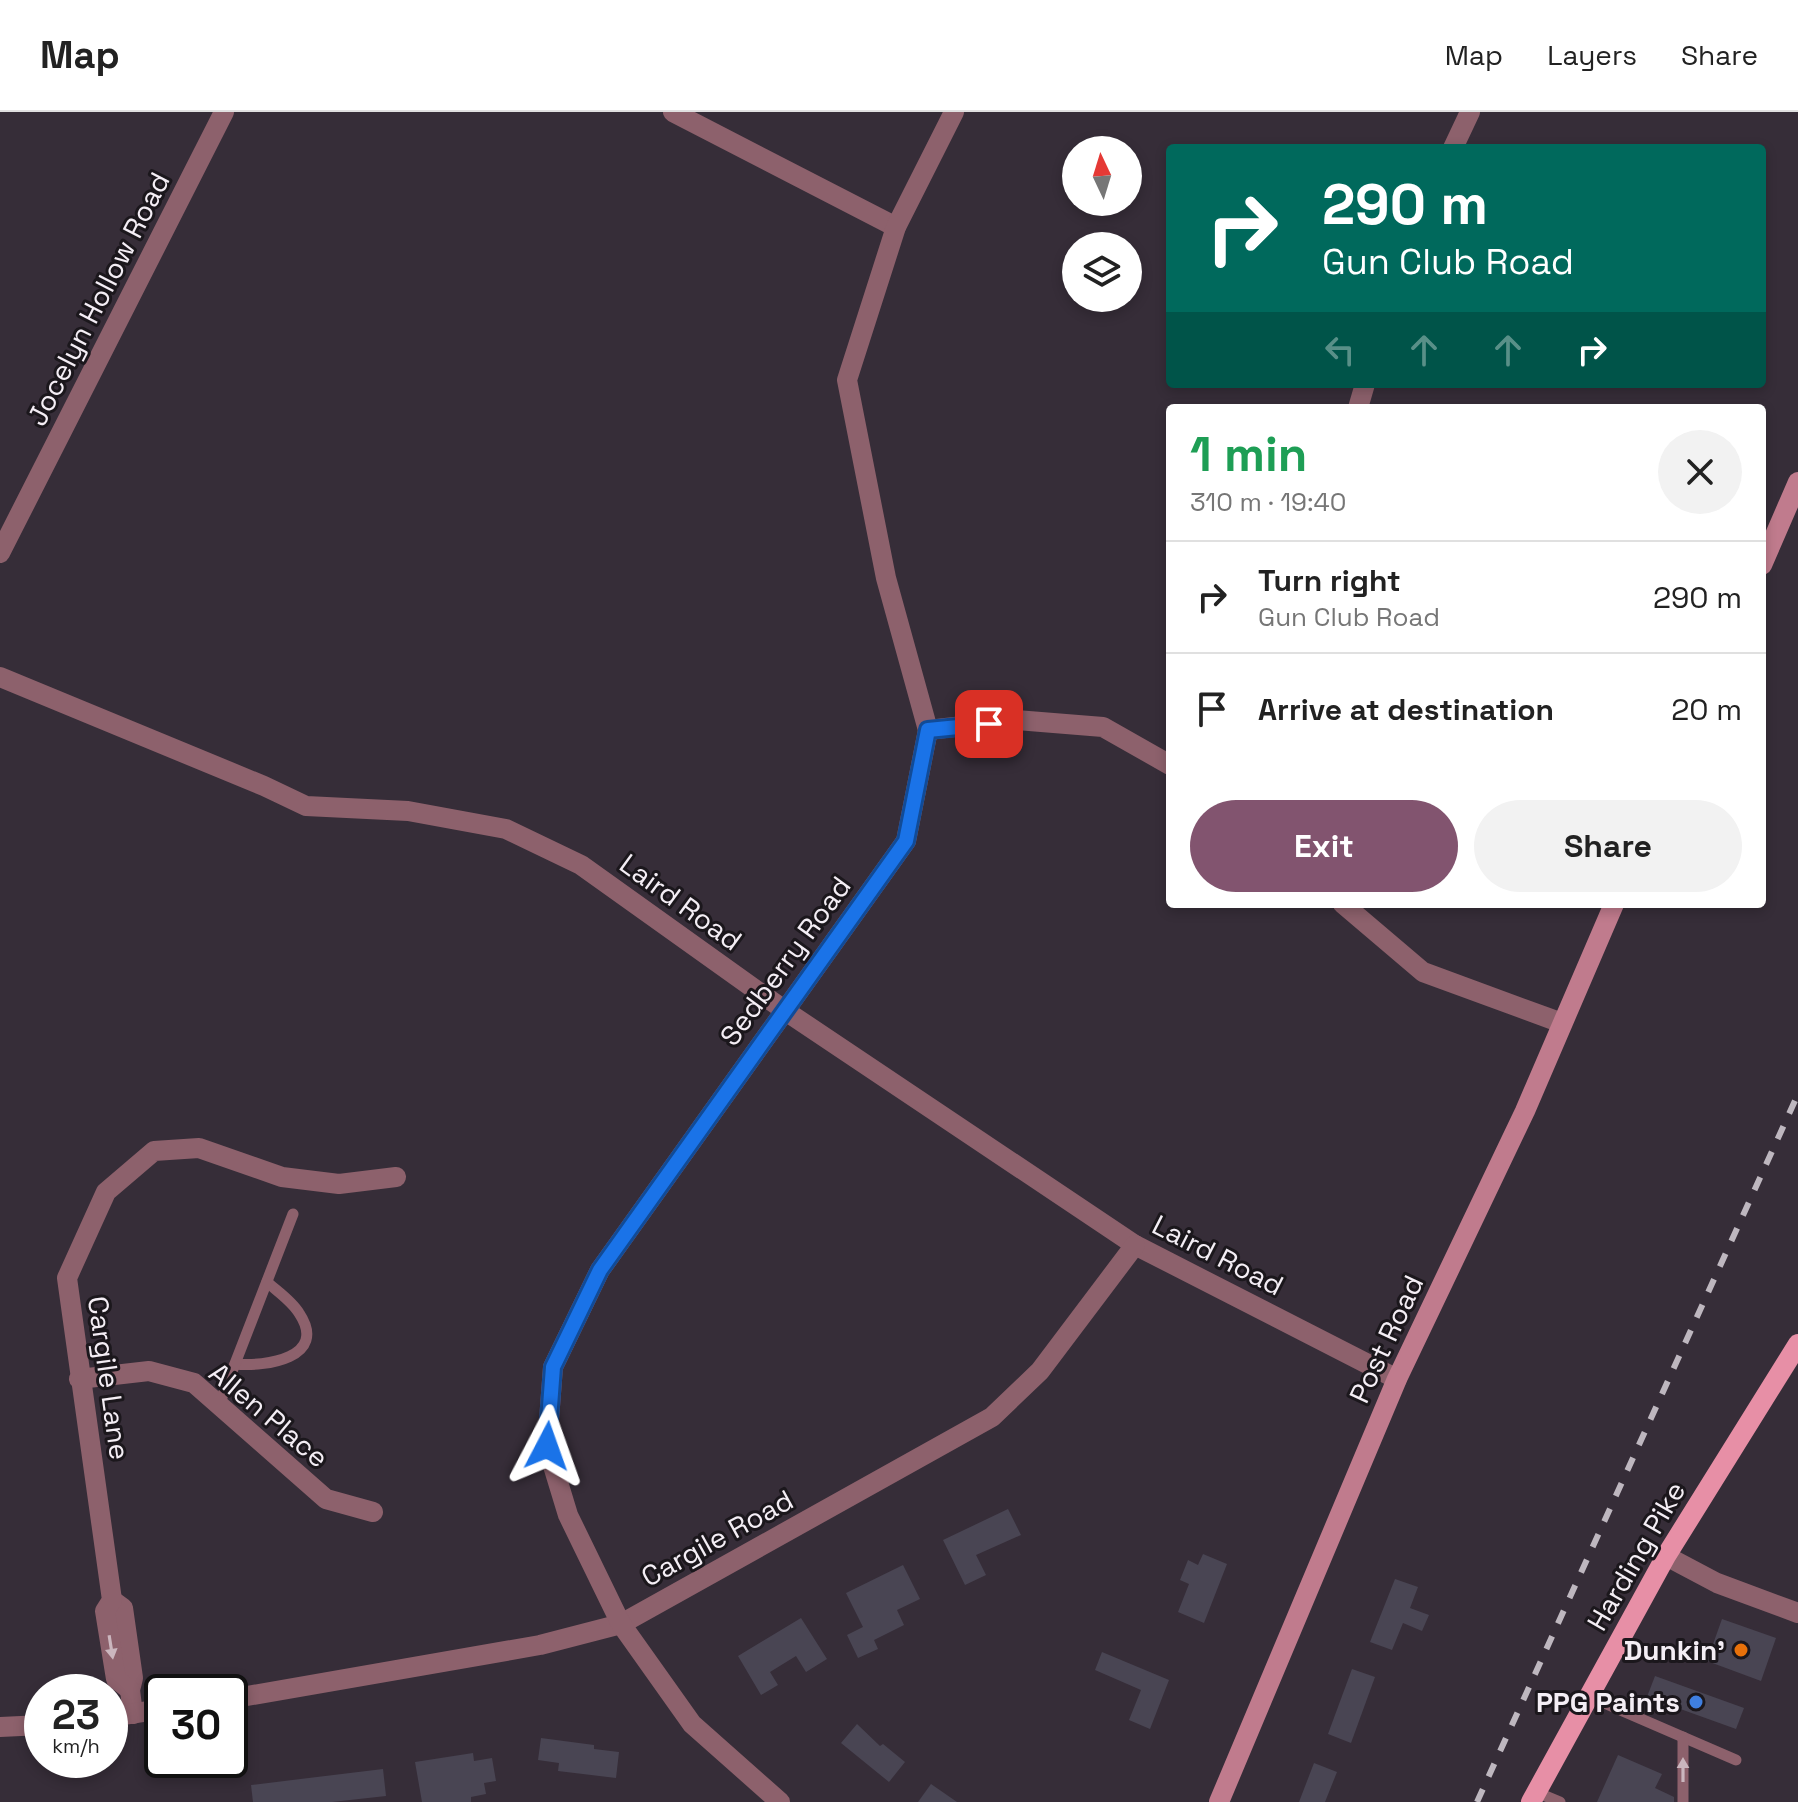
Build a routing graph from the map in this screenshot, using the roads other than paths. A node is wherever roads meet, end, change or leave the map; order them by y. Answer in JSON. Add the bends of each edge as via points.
{"nodes":[{"id":1,"x":224,"y":112,"type":"edge"},
{"id":2,"x":673,"y":112,"type":"edge"},
{"id":3,"x":954,"y":112,"type":"edge"},
{"id":4,"x":1470,"y":112,"type":"edge"},
{"id":5,"x":1455,"y":144,"type":"edge"},
{"id":6,"x":896,"y":227,"type":"junction"},
{"id":7,"x":1798,"y":482,"type":"edge"},
{"id":8,"x":0,"y":553,"type":"edge"},
{"id":9,"x":1766,"y":556,"type":"edge"},
{"id":10,"x":0,"y":677,"type":"edge"},
{"id":11,"x":928,"y":730,"type":"junction"},
{"id":12,"x":1166,"y":763,"type":"edge"},
{"id":13,"x":1348,"y":908,"type":"edge"},
{"id":14,"x":1612,"y":908,"type":"edge"},
{"id":15,"x":784,"y":1010,"type":"junction"},
{"id":16,"x":1562,"y":1023,"type":"junction"},
{"id":17,"x":396,"y":1177,"type":"dead end"},
{"id":18,"x":293,"y":1214,"type":"dead end"},
{"id":19,"x":1135,"y":1245,"type":"junction"},
{"id":20,"x":267,"y":1282,"type":"junction"},
{"id":21,"x":1798,"y":1344,"type":"edge"},
{"id":22,"x":235,"y":1364,"type":"junction"},
{"id":23,"x":79,"y":1379,"type":"junction"},
{"id":24,"x":1397,"y":1379,"type":"junction"},
{"id":25,"x":219,"y":1405,"type":"junction"},
{"id":26,"x":373,"y":1512,"type":"dead end"},
{"id":27,"x":1666,"y":1556,"type":"junction"},
{"id":28,"x":1798,"y":1613,"type":"edge"},
{"id":29,"x":621,"y":1624,"type":"junction"},
{"id":30,"x":248,"y":1696,"type":"edge"},
{"id":31,"x":1588,"y":1696,"type":"junction"},
{"id":32,"x":144,"y":1712,"type":"edge"},
{"id":33,"x":133,"y":1714,"type":"junction"},
{"id":34,"x":128,"y":1715,"type":"edge"},
{"id":35,"x":24,"y":1726,"type":"edge"},
{"id":36,"x":0,"y":1727,"type":"edge"},
{"id":37,"x":1683,"y":1737,"type":"junction"},
{"id":38,"x":1736,"y":1760,"type":"dead end"},
{"id":39,"x":1533,"y":1797,"type":"edge"},
{"id":40,"x":769,"y":1799,"type":"edge"},
{"id":41,"x":1219,"y":1802,"type":"edge"},
{"id":42,"x":1560,"y":1802,"type":"edge"},
{"id":43,"x":1683,"y":1802,"type":"edge"}],
"edges":[{"from":1,"to":8,"type":"street","name":"Jocelyn Hollow Road"},
{"from":2,"to":6,"type":"street"},
{"from":3,"to":6,"type":"street","name":"Sedberry Road"},
{"from":4,"to":5,"type":"street"},
{"from":6,"to":11,"type":"street","name":"Sedberry Road","via":[[847,380],[886,578]]},
{"from":7,"to":9,"type":"street"},
{"from":10,"to":15,"type":"street","name":"Laird Road","via":[[306,806],[408,811],[506,829],[581,865]]},
{"from":11,"to":12,"type":"street","via":[[1016,720],[1103,727]]},
{"from":11,"to":15,"type":"street","name":"Sedberry Road","via":[[906,841]]},
{"from":13,"to":16,"type":"street","via":[[1423,972]]},
{"from":14,"to":16,"type":"street","name":"Post Road"},
{"from":15,"to":19,"type":"street","name":"Laird Road"},
{"from":15,"to":29,"type":"street","name":"Sedberry Road","via":[[600,1270],[553,1367],[547,1446],[568,1515]]},
{"from":16,"to":24,"type":"street","name":"Post Road"},
{"from":17,"to":23,"type":"street","name":"Cargile Lane","via":[[339,1184],[282,1177],[199,1148],[154,1151],[106,1192],[67,1278]]},
{"from":18,"to":20,"type":"lane"},
{"from":19,"to":24,"type":"street","name":"Laird Road"},
{"from":19,"to":29,"type":"street","name":"Cargile Road","via":[[1040,1371],[992,1417]]},
{"from":20,"to":22,"type":"lane"},
{"from":20,"to":22,"type":"lane","via":[[305,1324],[301,1347],[282,1362]]},
{"from":21,"to":27,"type":"main road","name":"Harding Pike"},
{"from":22,"to":25,"type":"lane"},
{"from":23,"to":25,"type":"street","name":"Allen Place","via":[[149,1371],[194,1383]]},
{"from":23,"to":33,"type":"street","name":"Cargile Lane","via":[[112,1600],[123,1608]]},
{"from":24,"to":41,"type":"street","name":"Post Road"},
{"from":25,"to":26,"type":"street","name":"Allen Place","via":[[326,1499]]},
{"from":27,"to":28,"type":"street","via":[[1717,1583]]},
{"from":27,"to":31,"type":"main road","name":"Harding Pike"},
{"from":29,"to":30,"type":"street","name":"Cargile Road","via":[[540,1645]]},
{"from":29,"to":40,"type":"street","name":"Sedberry Road","via":[[692,1724]]},
{"from":31,"to":37,"type":"lane"},
{"from":31,"to":39,"type":"main road","name":"Harding Pike"},
{"from":32,"to":33,"type":"street"},
{"from":33,"to":34,"type":"street"},
{"from":35,"to":36,"type":"street"},
{"from":37,"to":38,"type":"lane"},
{"from":43,"to":37,"type":"lane","one_way":true},
{"from":39,"to":42,"type":"lane"}]}
